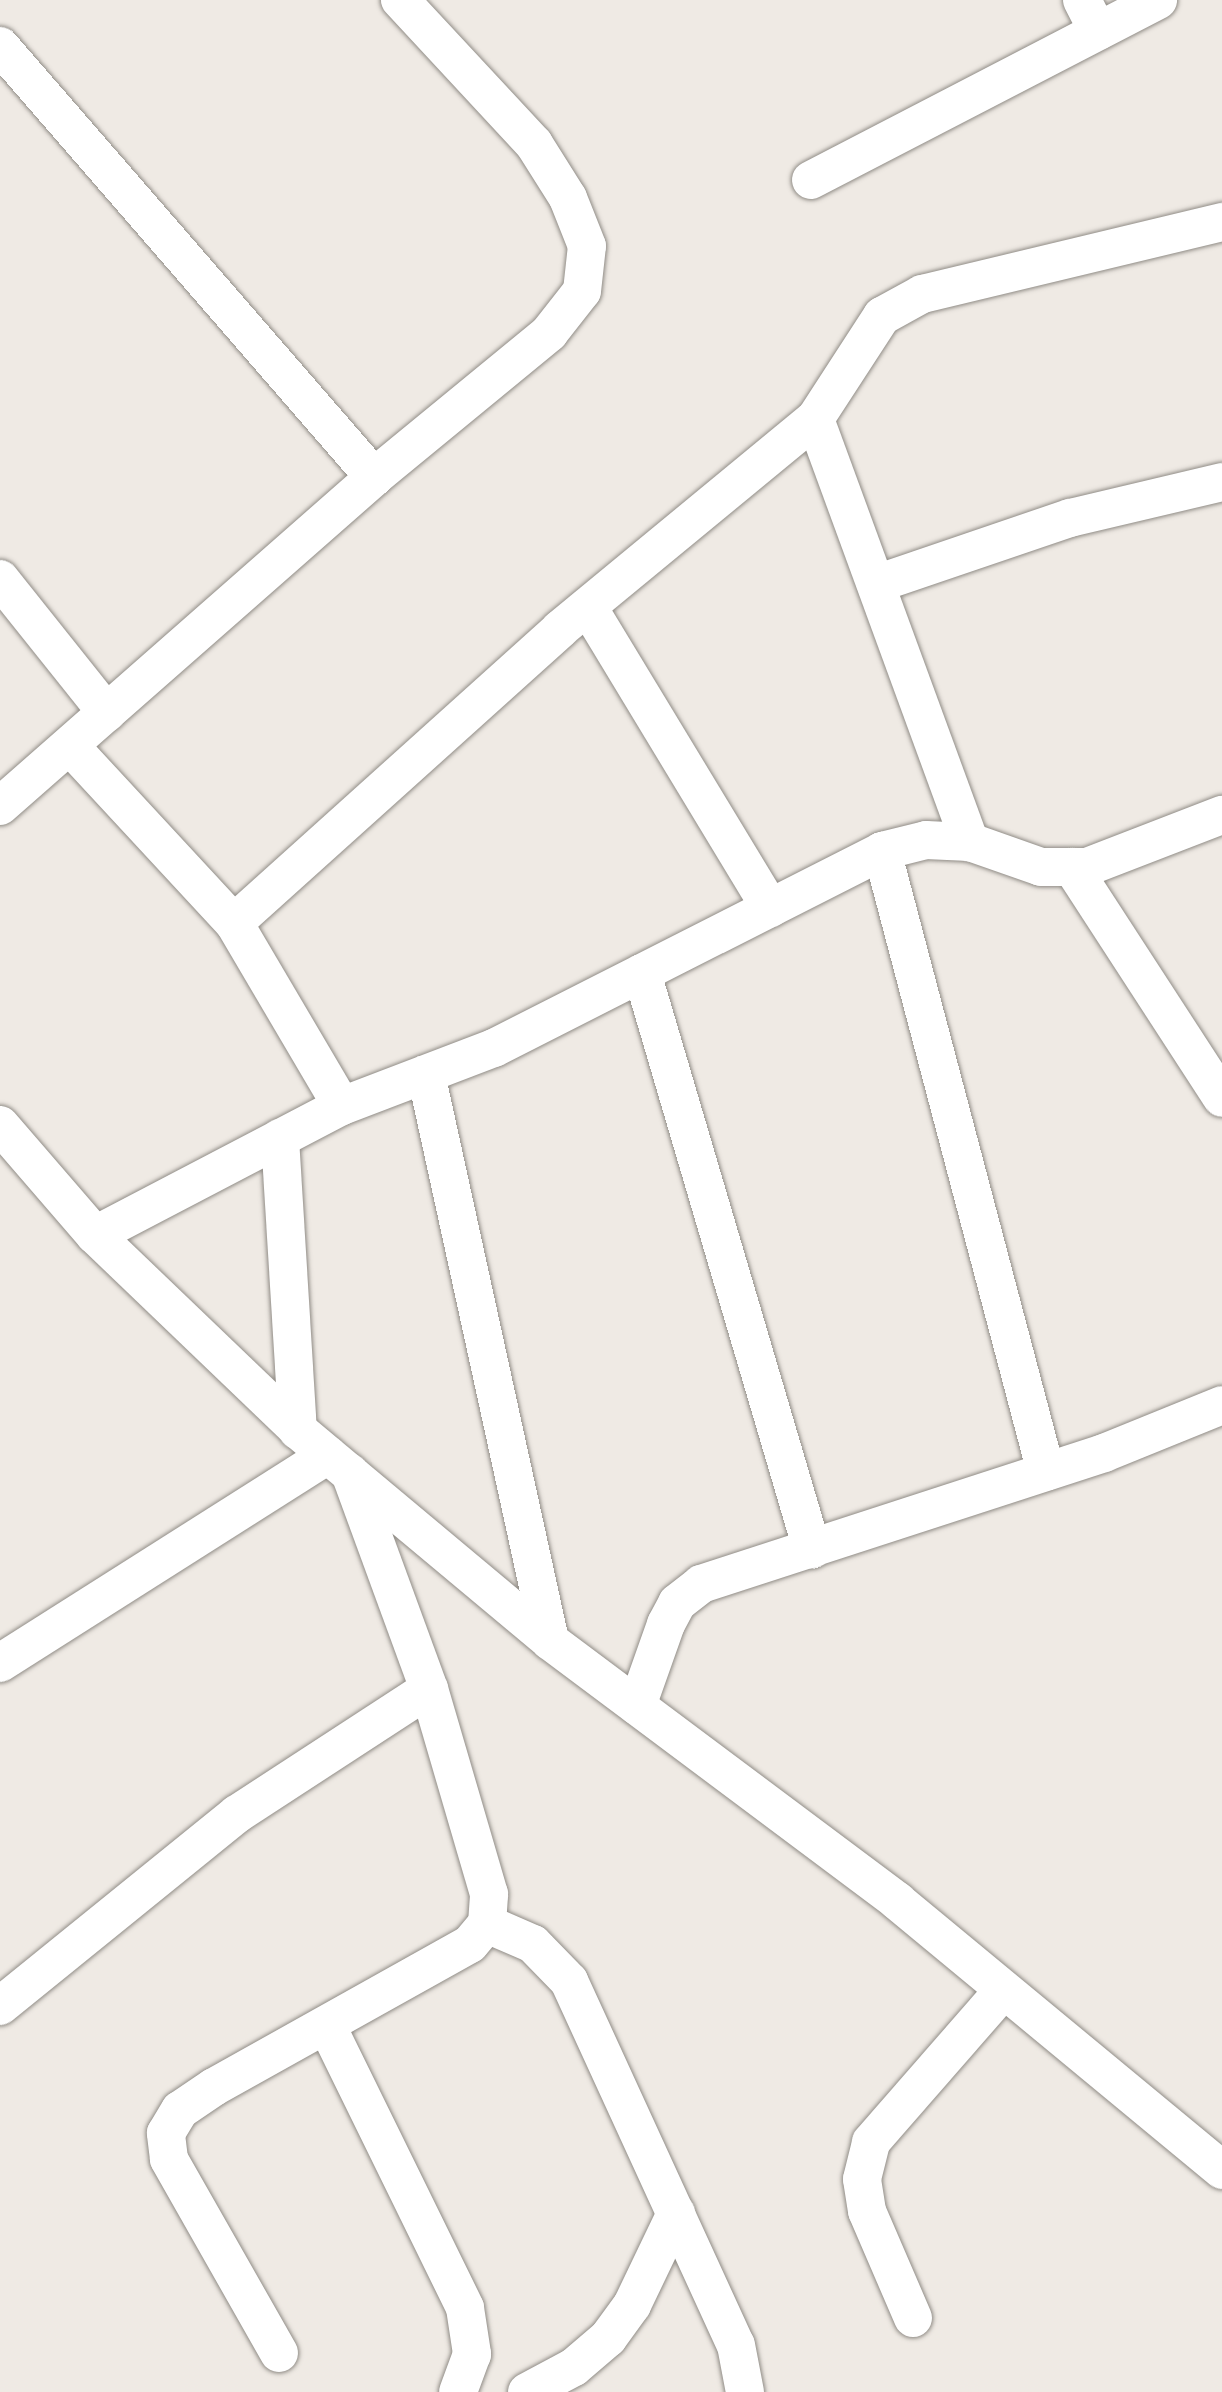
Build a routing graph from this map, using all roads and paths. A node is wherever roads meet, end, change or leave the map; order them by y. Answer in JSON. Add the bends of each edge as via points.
{"nodes":[{"id":1,"x":400,"y":0,"type":"edge"},
{"id":2,"x":1158,"y":0,"type":"edge"},
{"id":3,"x":1090,"y":15,"type":"edge"},
{"id":4,"x":0,"y":46,"type":"edge"},
{"id":5,"x":811,"y":180,"type":"dead end"},
{"id":6,"x":1222,"y":222,"type":"edge"},
{"id":7,"x":815,"y":419,"type":"junction"},
{"id":8,"x":374,"y":477,"type":"junction"},
{"id":9,"x":1222,"y":482,"type":"edge"},
{"id":10,"x":0,"y":579,"type":"edge"},
{"id":11,"x":876,"y":584,"type":"junction"},
{"id":12,"x":588,"y":607,"type":"junction"},
{"id":13,"x":107,"y":713,"type":"junction"},
{"id":14,"x":70,"y":746,"type":"junction"},
{"id":15,"x":0,"y":806,"type":"edge"},
{"id":16,"x":1222,"y":815,"type":"edge"},
{"id":17,"x":971,"y":842,"type":"junction"},
{"id":18,"x":882,"y":851,"type":"junction"},
{"id":19,"x":1072,"y":867,"type":"junction"},
{"id":20,"x":771,"y":908,"type":"junction"},
{"id":21,"x":234,"y":923,"type":"junction"},
{"id":22,"x":642,"y":973,"type":"junction"},
{"id":23,"x":426,"y":1074,"type":"junction"},
{"id":24,"x":1222,"y":1098,"type":"edge"},
{"id":25,"x":342,"y":1107,"type":"junction"},
{"id":26,"x":0,"y":1125,"type":"edge"},
{"id":27,"x":280,"y":1138,"type":"junction"},
{"id":28,"x":95,"y":1235,"type":"junction"},
{"id":29,"x":1222,"y":1405,"type":"edge"},
{"id":30,"x":298,"y":1430,"type":"junction"},
{"id":31,"x":339,"y":1464,"type":"junction"},
{"id":32,"x":1046,"y":1472,"type":"junction"},
{"id":33,"x":812,"y":1549,"type":"junction"},
{"id":34,"x":551,"y":1641,"type":"junction"},
{"id":35,"x":0,"y":1663,"type":"edge"},
{"id":36,"x":429,"y":1689,"type":"junction"},
{"id":37,"x":637,"y":1706,"type":"junction"},
{"id":38,"x":487,"y":1924,"type":"junction"},
{"id":39,"x":1002,"y":1992,"type":"junction"},
{"id":40,"x":0,"y":2006,"type":"edge"},
{"id":41,"x":327,"y":2026,"type":"junction"},
{"id":42,"x":1222,"y":2170,"type":"edge"},
{"id":43,"x":676,"y":2213,"type":"junction"},
{"id":44,"x":913,"y":2318,"type":"dead end"},
{"id":45,"x":279,"y":2353,"type":"dead end"},
{"id":46,"x":458,"y":2392,"type":"edge"},
{"id":47,"x":527,"y":2392,"type":"edge"},
{"id":48,"x":745,"y":2392,"type":"edge"}],
"edges":[{"from":1,"to":8,"type":"street","via":[[534,144],[568,198],[587,246],[582,291],[549,333]]},
{"from":2,"to":3,"type":"street"},
{"from":3,"to":5,"type":"street"},
{"from":4,"to":8,"type":"street"},
{"from":6,"to":7,"type":"street","via":[[922,294],[882,316]]},
{"from":7,"to":11,"type":"street"},
{"from":7,"to":12,"type":"street"},
{"from":8,"to":13,"type":"street"},
{"from":9,"to":11,"type":"street","via":[[1070,518]]},
{"from":10,"to":13,"type":"street"},
{"from":11,"to":17,"type":"street"},
{"from":12,"to":20,"type":"street"},
{"from":12,"to":21,"type":"street"},
{"from":13,"to":14,"type":"street"},
{"from":14,"to":15,"type":"street"},
{"from":14,"to":21,"type":"street"},
{"from":16,"to":19,"type":"street","via":[[1128,854]]},
{"from":17,"to":18,"type":"street","via":[[926,840]]},
{"from":17,"to":19,"type":"street","via":[[1041,867]]},
{"from":18,"to":20,"type":"street"},
{"from":18,"to":32,"type":"street"},
{"from":19,"to":24,"type":"street"},
{"from":20,"to":22,"type":"street"},
{"from":21,"to":25,"type":"street"},
{"from":22,"to":23,"type":"street","via":[[494,1048]]},
{"from":22,"to":33,"type":"street"},
{"from":23,"to":25,"type":"street"},
{"from":23,"to":34,"type":"street"},
{"from":25,"to":27,"type":"street"},
{"from":26,"to":28,"type":"street"},
{"from":27,"to":28,"type":"street"},
{"from":27,"to":30,"type":"street"},
{"from":28,"to":30,"type":"street"},
{"from":29,"to":32,"type":"street"},
{"from":30,"to":31,"type":"street"},
{"from":31,"to":34,"type":"street"},
{"from":31,"to":35,"type":"street"},
{"from":31,"to":36,"type":"street"},
{"from":32,"to":33,"type":"street"},
{"from":33,"to":37,"type":"street","via":[[701,1584],[677,1603]]},
{"from":34,"to":37,"type":"street"},
{"from":36,"to":38,"type":"street","via":[[489,1894]]},
{"from":36,"to":40,"type":"street","via":[[237,1814]]},
{"from":37,"to":39,"type":"street","via":[[897,1901]]},
{"from":38,"to":41,"type":"street","via":[[470,1944]]},
{"from":38,"to":43,"type":"street","via":[[533,1944],[569,1981]]},
{"from":39,"to":42,"type":"street"},
{"from":39,"to":44,"type":"street","via":[[871,2142],[862,2179],[867,2211]]},
{"from":41,"to":45,"type":"street","via":[[214,2087],[180,2110],[166,2133],[169,2159]]},
{"from":41,"to":46,"type":"street","via":[[465,2308],[472,2354]]},
{"from":43,"to":47,"type":"street","via":[[632,2305],[608,2339],[574,2367]]},
{"from":43,"to":48,"type":"street","via":[[736,2344]]}]}
